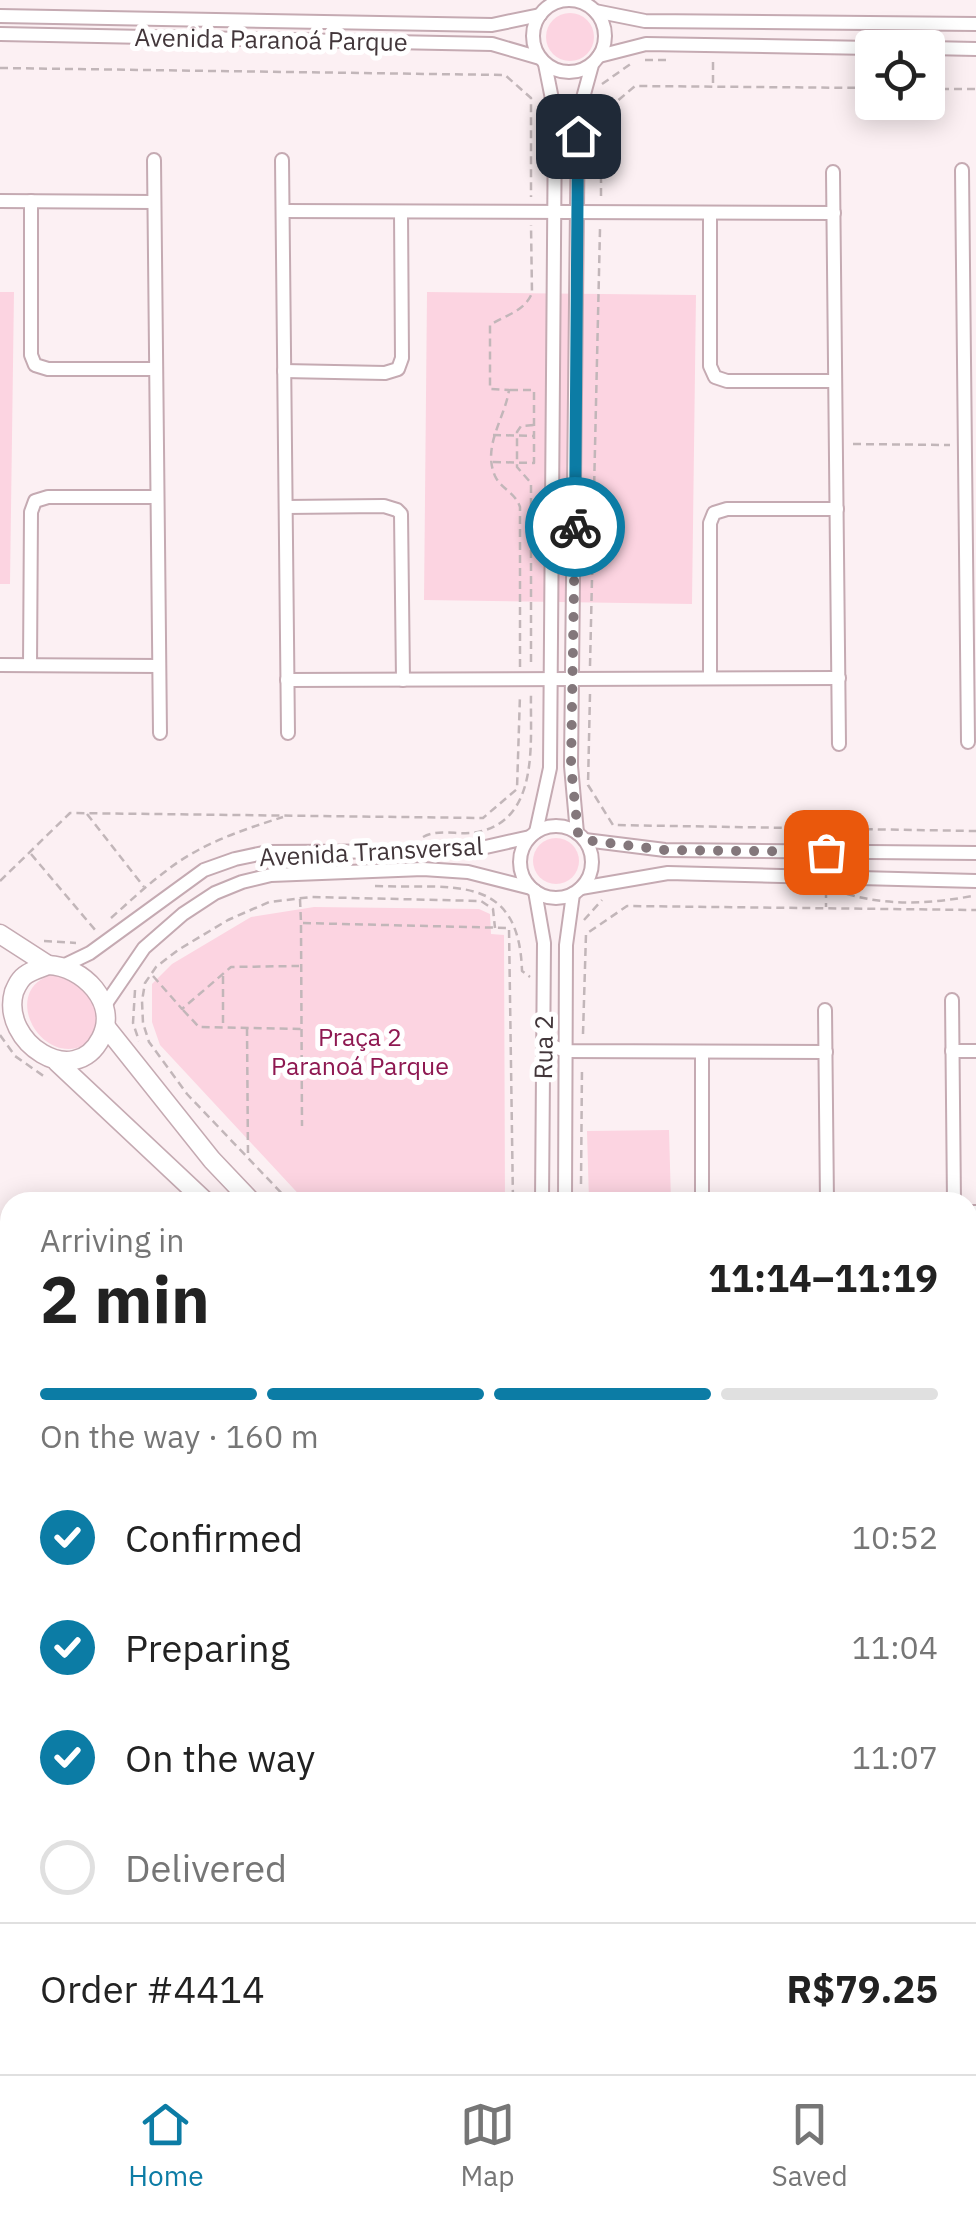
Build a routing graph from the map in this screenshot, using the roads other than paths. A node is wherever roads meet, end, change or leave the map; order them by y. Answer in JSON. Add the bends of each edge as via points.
{"nodes":[{"id":1,"x":593,"y":7,"type":"edge"},
{"id":2,"x":545,"y":8,"type":"edge"},
{"id":3,"x":0,"y":16,"type":"edge"},
{"id":4,"x":976,"y":24,"type":"edge"},
{"id":5,"x":0,"y":34,"type":"edge"},
{"id":6,"x":855,"y":48,"type":"edge"},
{"id":7,"x":945,"y":48,"type":"edge"},
{"id":8,"x":976,"y":49,"type":"edge"},
{"id":9,"x":596,"y":60,"type":"junction"},
{"id":10,"x":543,"y":61,"type":"junction"},
{"id":11,"x":154,"y":160,"type":"dead end"},
{"id":12,"x":282,"y":160,"type":"dead end"},
{"id":13,"x":962,"y":170,"type":"dead end"},
{"id":14,"x":834,"y":172,"type":"dead end"},
{"id":15,"x":0,"y":202,"type":"edge"},
{"id":16,"x":31,"y":202,"type":"junction"},
{"id":17,"x":154,"y":202,"type":"junction"},
{"id":18,"x":282,"y":211,"type":"junction"},
{"id":19,"x":401,"y":212,"type":"junction"},
{"id":20,"x":553,"y":213,"type":"junction"},
{"id":21,"x":578,"y":213,"type":"junction"},
{"id":22,"x":710,"y":213,"type":"junction"},
{"id":23,"x":834,"y":213,"type":"junction"},
{"id":24,"x":969,"y":221,"type":"edge"},
{"id":25,"x":156,"y":369,"type":"junction"},
{"id":26,"x":284,"y":372,"type":"junction"},
{"id":27,"x":836,"y":381,"type":"junction"},
{"id":28,"x":970,"y":381,"type":"edge"},
{"id":29,"x":158,"y":497,"type":"junction"},
{"id":30,"x":286,"y":506,"type":"junction"},
{"id":31,"x":837,"y":508,"type":"junction"},
{"id":32,"x":971,"y":516,"type":"edge"},
{"id":33,"x":0,"y":665,"type":"edge"},
{"id":34,"x":30,"y":665,"type":"junction"},
{"id":35,"x":159,"y":666,"type":"junction"},
{"id":36,"x":710,"y":677,"type":"junction"},
{"id":37,"x":549,"y":678,"type":"junction"},
{"id":38,"x":573,"y":678,"type":"junction"},
{"id":39,"x":838,"y":678,"type":"junction"},
{"id":40,"x":288,"y":680,"type":"junction"},
{"id":41,"x":403,"y":680,"type":"junction"},
{"id":42,"x":972,"y":690,"type":"edge"},
{"id":43,"x":160,"y":732,"type":"dead end"},
{"id":44,"x":288,"y":732,"type":"dead end"},
{"id":45,"x":968,"y":742,"type":"dead end"},
{"id":46,"x":839,"y":744,"type":"dead end"},
{"id":47,"x":533,"y":834,"type":"junction"},
{"id":48,"x":581,"y":836,"type":"junction"},
{"id":49,"x":976,"y":853,"type":"edge"},
{"id":50,"x":976,"y":880,"type":"edge"},
{"id":51,"x":533,"y":890,"type":"junction"},
{"id":52,"x":577,"y":891,"type":"junction"},
{"id":53,"x":0,"y":934,"type":"edge"},
{"id":54,"x":55,"y":965,"type":"junction"},
{"id":55,"x":952,"y":1000,"type":"dead end"},
{"id":56,"x":105,"y":1005,"type":"junction"},
{"id":57,"x":825,"y":1010,"type":"dead end"},
{"id":58,"x":6,"y":1011,"type":"edge"},
{"id":59,"x":106,"y":1028,"type":"junction"},
{"id":60,"x":543,"y":1043,"type":"junction"},
{"id":61,"x":566,"y":1051,"type":"junction"},
{"id":62,"x":952,"y":1051,"type":"junction"},
{"id":63,"x":702,"y":1052,"type":"junction"},
{"id":64,"x":826,"y":1052,"type":"junction"},
{"id":65,"x":976,"y":1052,"type":"edge"},
{"id":66,"x":57,"y":1062,"type":"junction"},
{"id":67,"x":195,"y":1192,"type":"edge"},
{"id":68,"x":242,"y":1192,"type":"edge"},
{"id":69,"x":542,"y":1192,"type":"edge"},
{"id":70,"x":564,"y":1192,"type":"edge"},
{"id":71,"x":702,"y":1192,"type":"edge"},
{"id":72,"x":827,"y":1192,"type":"edge"},
{"id":73,"x":954,"y":1192,"type":"edge"}],
"edges":[{"from":1,"to":2,"type":"street","name":"Avenida Paranoá Parque","via":[[565,0]]},
{"from":1,"to":4,"type":"street","name":"Avenida Paranoá Parque","via":[[645,21]]},
{"from":1,"to":9,"type":"street","via":[[606,38]]},
{"from":2,"to":3,"type":"street","name":"Avenida Paranoá Parque","via":[[492,25]]},
{"from":2,"to":10,"type":"street","via":[[533,36]]},
{"from":5,"to":10,"type":"street","name":"Avenida Paranoá Parque","via":[[492,44]]},
{"from":6,"to":9,"type":"street","name":"Avenida Paranoá Parque","via":[[646,44]]},
{"from":7,"to":8,"type":"street"},
{"from":9,"to":10,"type":"street","name":"Avenida Paranoá Parque","via":[[568,73]]},
{"from":9,"to":21,"type":"street","via":[[578,116]]},
{"from":10,"to":20,"type":"street","via":[[555,114]]},
{"from":11,"to":17,"type":"street"},
{"from":12,"to":18,"type":"street"},
{"from":13,"to":24,"type":"street"},
{"from":14,"to":23,"type":"street"},
{"from":15,"to":16,"type":"street"},
{"from":16,"to":17,"type":"street"},
{"from":16,"to":25,"type":"street","via":[[35,365]]},
{"from":17,"to":25,"type":"street"},
{"from":18,"to":19,"type":"street"},
{"from":18,"to":26,"type":"street"},
{"from":19,"to":20,"type":"street"},
{"from":19,"to":26,"type":"street","via":[[398,369]]},
{"from":20,"to":21,"type":"street"},
{"from":20,"to":37,"type":"street"},
{"from":21,"to":22,"type":"street"},
{"from":21,"to":38,"type":"street"},
{"from":22,"to":23,"type":"street"},
{"from":22,"to":27,"type":"street","via":[[711,372],[728,381]]},
{"from":23,"to":27,"type":"street"},
{"from":24,"to":28,"type":"street"},
{"from":25,"to":29,"type":"street"},
{"from":26,"to":30,"type":"street"},
{"from":27,"to":31,"type":"street"},
{"from":28,"to":32,"type":"street","via":[[965,446]]},
{"from":29,"to":34,"type":"street","via":[[35,501]]},
{"from":29,"to":35,"type":"street"},
{"from":30,"to":40,"type":"street"},
{"from":30,"to":41,"type":"street","via":[[384,506],[400,514]]},
{"from":31,"to":36,"type":"street","via":[[727,509],[711,517]]},
{"from":31,"to":39,"type":"street"},
{"from":32,"to":42,"type":"street"},
{"from":33,"to":34,"type":"street"},
{"from":34,"to":35,"type":"street"},
{"from":35,"to":43,"type":"street"},
{"from":36,"to":38,"type":"street"},
{"from":36,"to":39,"type":"street"},
{"from":37,"to":38,"type":"street"},
{"from":37,"to":41,"type":"street"},
{"from":37,"to":47,"type":"street","via":[[550,768]]},
{"from":38,"to":48,"type":"street","via":[[571,766]]},
{"from":39,"to":46,"type":"street"},
{"from":40,"to":41,"type":"street"},
{"from":40,"to":44,"type":"street"},
{"from":42,"to":45,"type":"street"},
{"from":47,"to":48,"type":"street","name":"Avenida Transversal","via":[[557,826]]},
{"from":47,"to":51,"type":"street","name":"Avenida Transversal","via":[[520,857]]},
{"from":47,"to":54,"type":"street","name":"Avenida Transversal","via":[[468,851],[268,852],[235,859],[204,870],[90,953]]},
{"from":48,"to":49,"type":"street","name":"Avenida Transversal","via":[[665,850]]},
{"from":48,"to":52,"type":"street","via":[[591,870]]},
{"from":50,"to":52,"type":"street","name":"Avenida Transversal","via":[[827,886],[668,874]]},
{"from":51,"to":52,"type":"street","name":"Avenida Transversal","via":[[554,898]]},
{"from":51,"to":56,"type":"street","name":"Avenida Transversal","via":[[468,872],[422,870],[271,875],[242,882],[183,914],[144,948]]},
{"from":51,"to":60,"type":"street","name":"Rua 2","via":[[544,943]]},
{"from":52,"to":61,"type":"street","name":"Rua 2","via":[[566,945]]},
{"from":53,"to":54,"type":"street"},
{"from":54,"to":56,"type":"street","via":[[88,983]]},
{"from":54,"to":58,"type":"street","via":[[26,974]]},
{"from":55,"to":62,"type":"street"},
{"from":56,"to":59,"type":"street"},
{"from":57,"to":64,"type":"street"},
{"from":58,"to":66,"type":"street","via":[[36,1052]]},
{"from":59,"to":66,"type":"street","via":[[87,1056]]},
{"from":59,"to":68,"type":"street"},
{"from":60,"to":61,"type":"street"},
{"from":60,"to":69,"type":"street","name":"Rua 2"},
{"from":61,"to":63,"type":"street"},
{"from":61,"to":70,"type":"street","name":"Rua 2"},
{"from":62,"to":65,"type":"street"},
{"from":62,"to":73,"type":"street"},
{"from":63,"to":64,"type":"street"},
{"from":63,"to":71,"type":"street"},
{"from":64,"to":72,"type":"street"},
{"from":66,"to":67,"type":"street"}]}
